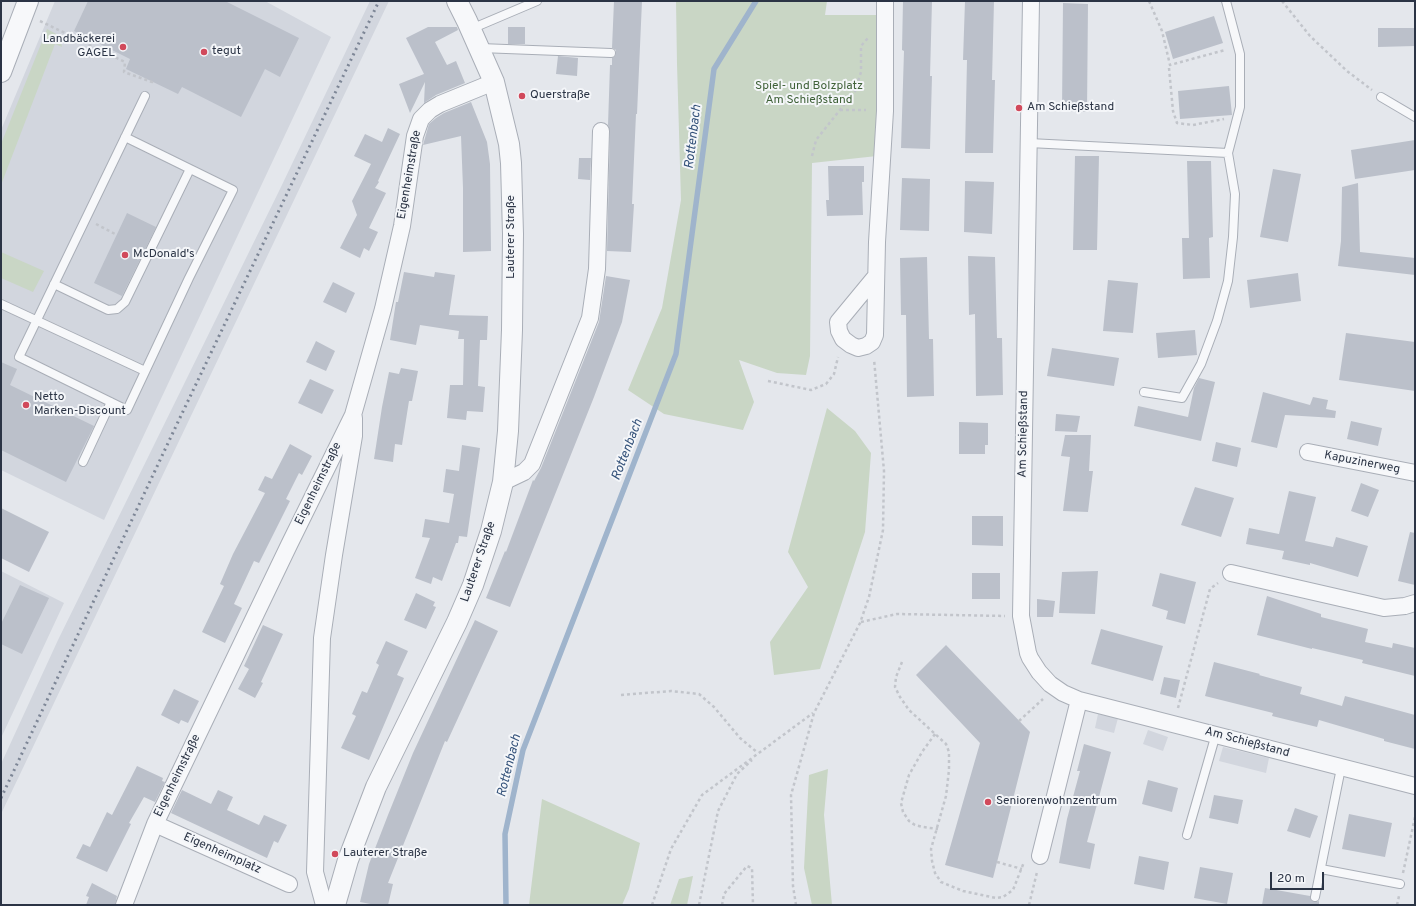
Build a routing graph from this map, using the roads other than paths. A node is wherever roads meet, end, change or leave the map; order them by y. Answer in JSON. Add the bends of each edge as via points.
{"nodes":[{"id":1,"x":457,"y":1,"type":"edge"},
{"id":2,"x":537,"y":1,"type":"edge"},
{"id":3,"x":885,"y":1,"type":"edge"},
{"id":4,"x":1031,"y":1,"type":"edge"},
{"id":5,"x":1226,"y":1,"type":"edge"},
{"id":6,"x":25,"y":7,"type":"edge"},
{"id":7,"x":471,"y":29,"type":"junction"},
{"id":8,"x":480,"y":48,"type":"junction"},
{"id":9,"x":611,"y":53,"type":"dead end"},
{"id":10,"x":1,"y":72,"type":"edge"},
{"id":11,"x":494,"y":82,"type":"junction"},
{"id":12,"x":144,"y":96,"type":"dead end"},
{"id":13,"x":1381,"y":97,"type":"road end"},
{"id":14,"x":1415,"y":117,"type":"edge"},
{"id":15,"x":601,"y":131,"type":"dead end"},
{"id":16,"x":125,"y":137,"type":"junction"},
{"id":17,"x":1029,"y":143,"type":"junction"},
{"id":18,"x":1228,"y":153,"type":"junction"},
{"id":19,"x":190,"y":169,"type":"junction"},
{"id":20,"x":876,"y":276,"type":"junction"},
{"id":21,"x":54,"y":284,"type":"junction"},
{"id":22,"x":1,"y":304,"type":"edge"},
{"id":23,"x":36,"y":320,"type":"junction"},
{"id":24,"x":145,"y":371,"type":"junction"},
{"id":25,"x":1144,"y":392,"type":"dead end"},
{"id":26,"x":111,"y":402,"type":"junction"},
{"id":27,"x":353,"y":415,"type":"junction"},
{"id":28,"x":1308,"y":452,"type":"dead end"},
{"id":29,"x":83,"y":462,"type":"dead end"},
{"id":30,"x":1415,"y":473,"type":"edge"},
{"id":31,"x":503,"y":482,"type":"junction"},
{"id":32,"x":1231,"y":573,"type":"road end"},
{"id":33,"x":1415,"y":603,"type":"edge"},
{"id":34,"x":1079,"y":700,"type":"junction"},
{"id":35,"x":1216,"y":734,"type":"junction"},
{"id":36,"x":1341,"y":768,"type":"junction"},
{"id":37,"x":1415,"y":786,"type":"edge"},
{"id":38,"x":155,"y":824,"type":"junction"},
{"id":39,"x":1187,"y":835,"type":"dead end"},
{"id":40,"x":1033,"y":856,"type":"road end"},
{"id":41,"x":1321,"y":870,"type":"junction"},
{"id":42,"x":289,"y":884,"type":"dead end"},
{"id":43,"x":1400,"y":884,"type":"road end"},
{"id":44,"x":1315,"y":897,"type":"dead end"},
{"id":45,"x":124,"y":905,"type":"edge"},
{"id":46,"x":324,"y":905,"type":"edge"},
{"id":47,"x":335,"y":905,"type":"edge"}],
"edges":[{"from":1,"to":7,"type":"street","name":"Lauterer Straße"},
{"from":2,"to":7,"type":"lane"},
{"from":3,"to":20,"type":"street","via":[[885,111]]},
{"from":4,"to":17,"type":"street","name":"Am Schießstand"},
{"from":5,"to":18,"type":"lane","via":[[1240,54],[1240,107]]},
{"from":6,"to":10,"type":"street"},
{"from":7,"to":8,"type":"street","name":"Lauterer Straße"},
{"from":8,"to":9,"type":"lane"},
{"from":8,"to":11,"type":"street","name":"Lauterer Straße"},
{"from":11,"to":27,"type":"street","name":"Eigenheimstraße","via":[[440,104],[421,119],[415,136],[402,226],[383,309]]},
{"from":11,"to":31,"type":"street","name":"Lauterer Straße","via":[[509,144],[513,234],[508,431]]},
{"from":12,"to":16,"type":"lane"},
{"from":13,"to":14,"type":"lane"},
{"from":15,"to":31,"type":"street","via":[[597,269],[590,318],[532,464],[524,472]]},
{"from":16,"to":19,"type":"lane"},
{"from":16,"to":21,"type":"lane"},
{"from":17,"to":18,"type":"lane"},
{"from":17,"to":34,"type":"street","name":"Am Schießstand","via":[[1021,616],[1028,653],[1039,672],[1054,687]]},
{"from":18,"to":25,"type":"lane","via":[[1235,194],[1233,237],[1228,281],[1218,321],[1182,398]]},
{"from":19,"to":21,"type":"lane","via":[[125,302],[117,309],[108,310]]},
{"from":19,"to":24,"type":"lane","via":[[233,190]]},
{"from":20,"to":20,"type":"street","via":[[875,335],[872,342],[858,348],[843,339],[838,331],[838,322]]},
{"from":21,"to":23,"type":"lane"},
{"from":22,"to":23,"type":"lane"},
{"from":23,"to":24,"type":"lane"},
{"from":23,"to":26,"type":"lane","via":[[18,357]]},
{"from":24,"to":26,"type":"lane","via":[[127,410]]},
{"from":26,"to":29,"type":"lane"},
{"from":27,"to":38,"type":"street","name":"Eigenheimstraße"},
{"from":27,"to":46,"type":"street","via":[[354,436],[322,638],[315,872]]},
{"from":28,"to":30,"type":"street","name":"Kapuzinerweg"},
{"from":31,"to":47,"type":"street","name":"Lauterer Straße","via":[[492,531],[473,585],[376,787],[348,860]]},
{"from":32,"to":33,"type":"street","via":[[1384,608]]},
{"from":34,"to":35,"type":"street","name":"Am Schießstand"},
{"from":34,"to":40,"type":"street"},
{"from":35,"to":36,"type":"street","name":"Am Schießstand"},
{"from":35,"to":39,"type":"lane"},
{"from":36,"to":37,"type":"street","name":"Am Schießstand"},
{"from":36,"to":41,"type":"lane"},
{"from":38,"to":42,"type":"street","name":"Eigenheimplatz"},
{"from":38,"to":45,"type":"street","name":"Eigenheimstraße"},
{"from":41,"to":43,"type":"lane"},
{"from":41,"to":44,"type":"lane"}]}
